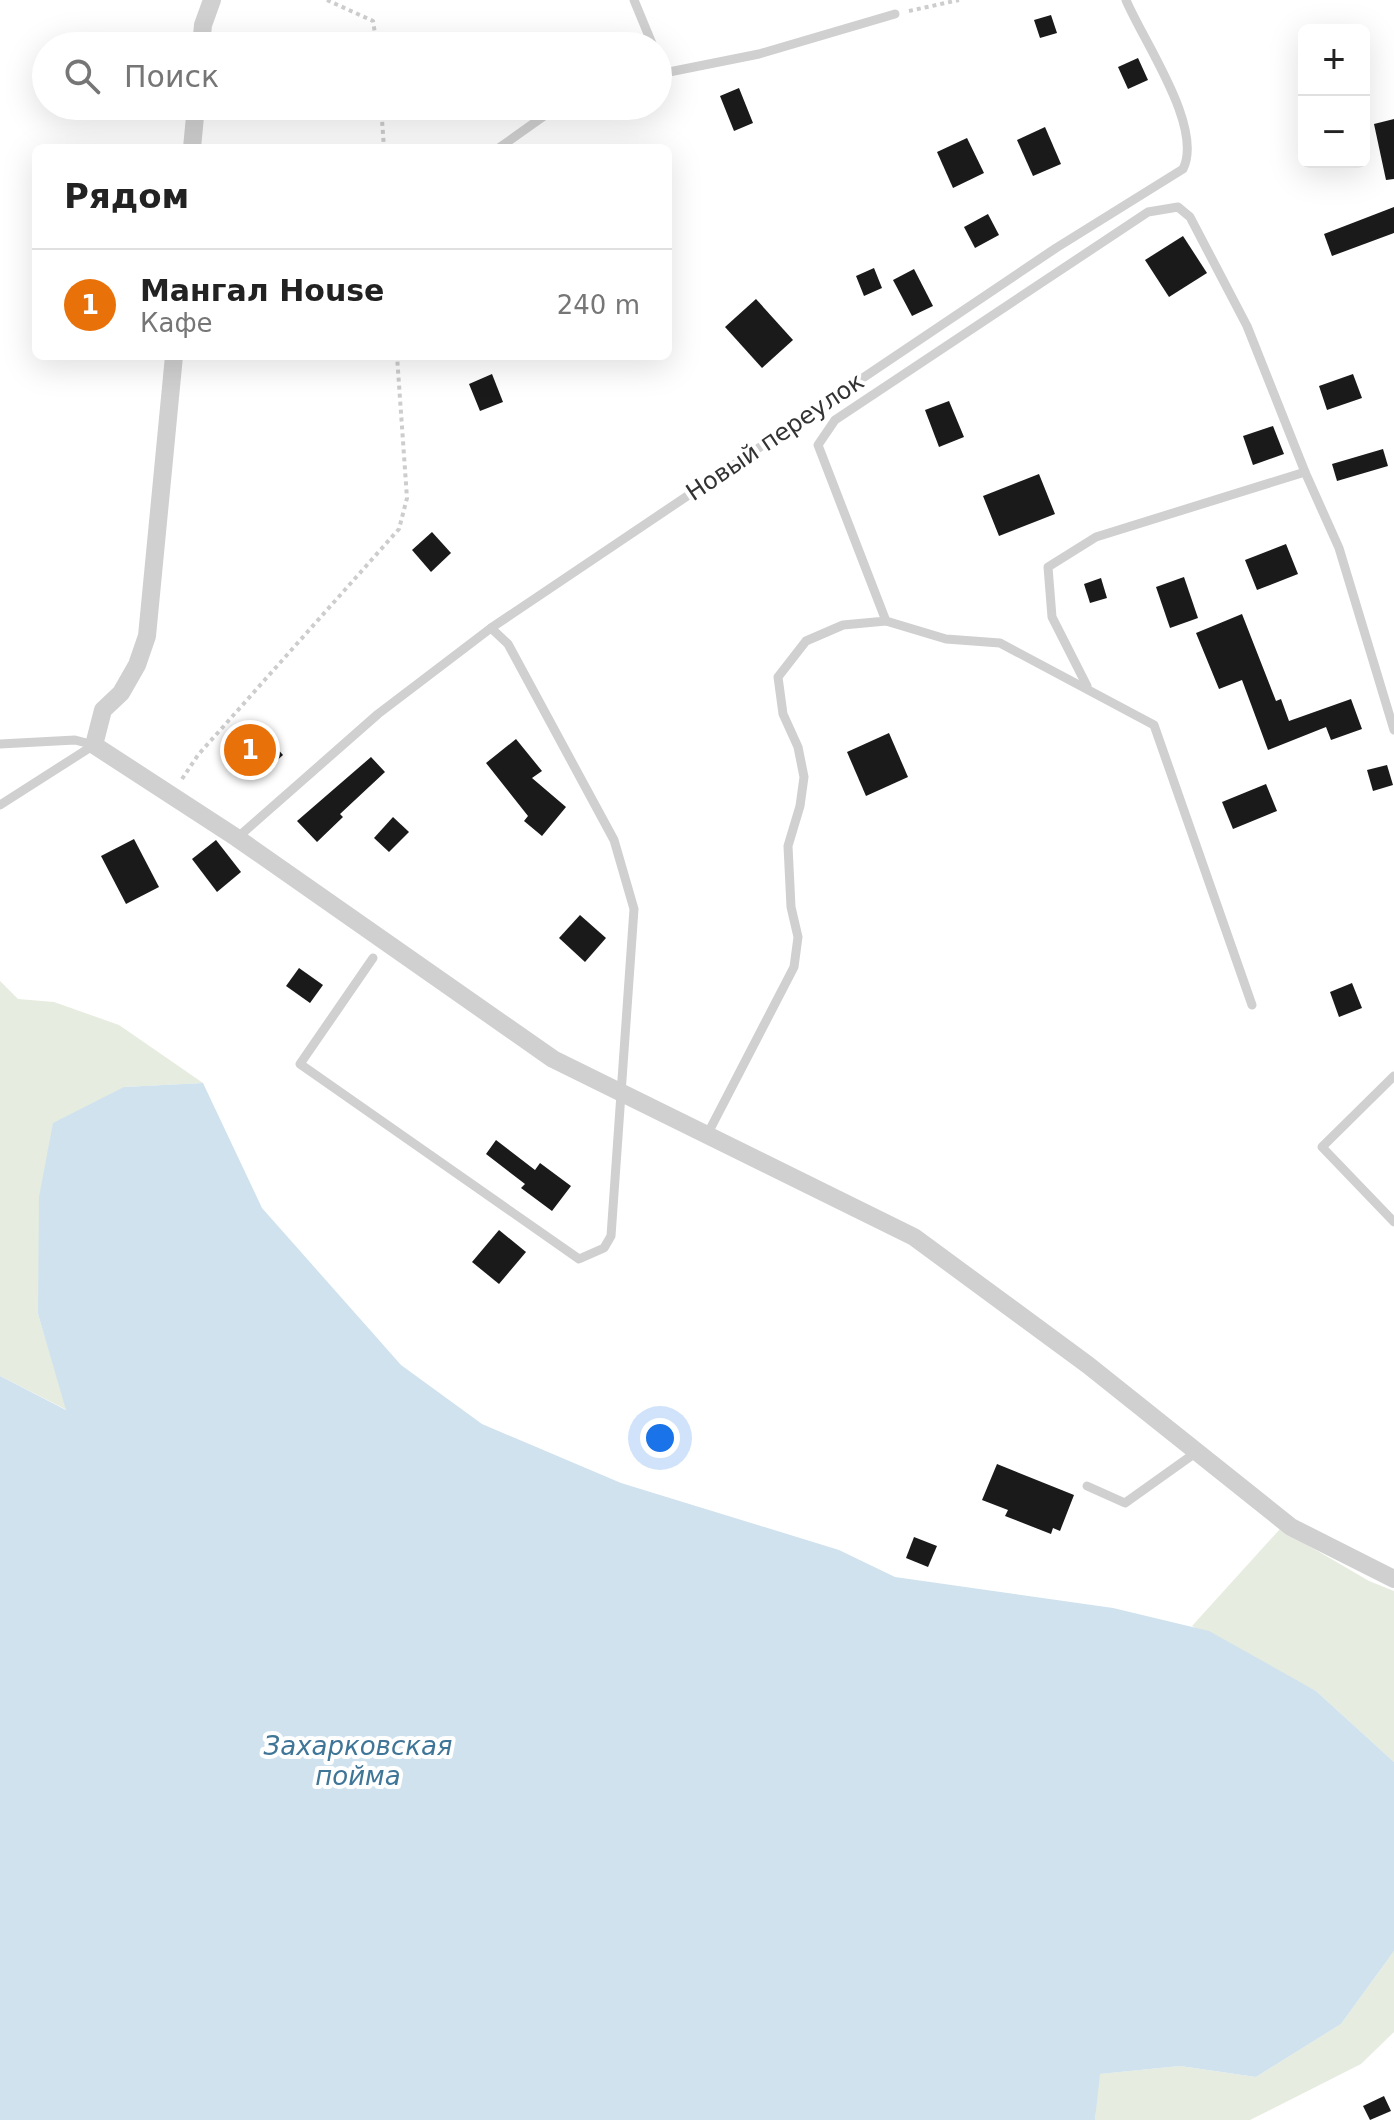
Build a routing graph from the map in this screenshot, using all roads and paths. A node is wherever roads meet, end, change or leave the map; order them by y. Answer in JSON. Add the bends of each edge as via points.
{"nodes":[{"id":1,"x":212,"y":0,"type":"edge"},
{"id":2,"x":327,"y":0,"type":"edge"},
{"id":3,"x":634,"y":0,"type":"edge"},
{"id":4,"x":959,"y":0,"type":"edge"},
{"id":5,"x":1126,"y":0,"type":"edge"},
{"id":6,"x":895,"y":14,"type":"joint"},
{"id":7,"x":202,"y":32,"type":"edge"},
{"id":8,"x":375,"y":32,"type":"edge"},
{"id":9,"x":647,"y":32,"type":"edge"},
{"id":10,"x":672,"y":71,"type":"edge"},
{"id":11,"x":195,"y":120,"type":"edge"},
{"id":12,"x":382,"y":120,"type":"edge"},
{"id":13,"x":538,"y":120,"type":"edge"},
{"id":14,"x":192,"y":144,"type":"edge"},
{"id":15,"x":384,"y":144,"type":"edge"},
{"id":16,"x":505,"y":144,"type":"edge"},
{"id":17,"x":174,"y":360,"type":"edge"},
{"id":18,"x":397,"y":360,"type":"edge"},
{"id":19,"x":1305,"y":472,"type":"junction"},
{"id":20,"x":886,"y":621,"type":"junction"},
{"id":21,"x":491,"y":628,"type":"junction"},
{"id":22,"x":1087,"y":686,"type":"junction"},
{"id":23,"x":1394,"y":730,"type":"edge"},
{"id":24,"x":0,"y":744,"type":"edge"},
{"id":25,"x":94,"y":745,"type":"junction"},
{"id":26,"x":171,"y":794,"type":"junction"},
{"id":27,"x":0,"y":805,"type":"edge"},
{"id":28,"x":237,"y":838,"type":"junction"},
{"id":29,"x":373,"y":958,"type":"dead end"},
{"id":30,"x":1252,"y":1005,"type":"dead end"},
{"id":31,"x":1394,"y":1076,"type":"edge"},
{"id":32,"x":623,"y":1095,"type":"junction"},
{"id":33,"x":706,"y":1137,"type":"junction"},
{"id":34,"x":1394,"y":1222,"type":"edge"},
{"id":35,"x":1198,"y":1451,"type":"junction"},
{"id":36,"x":1087,"y":1486,"type":"dead end"},
{"id":37,"x":1394,"y":1579,"type":"edge"}],
"edges":[{"from":1,"to":7,"type":"street"},
{"from":2,"to":8,"type":"path","via":[[373,21]]},
{"from":3,"to":9,"type":"lane"},
{"from":4,"to":6,"type":"path"},
{"from":5,"to":21,"type":"lane","name":"Новый переулок","via":[[1171,87],[1187,138],[1183,169],[1056,248]]},
{"from":6,"to":10,"type":"lane","via":[[759,54]]},
{"from":11,"to":14,"type":"street"},
{"from":12,"to":15,"type":"path"},
{"from":13,"to":16,"type":"lane"},
{"from":17,"to":25,"type":"street","via":[[147,636],[121,693],[103,710]]},
{"from":18,"to":26,"type":"path","via":[[407,498],[399,529],[198,755]]},
{"from":19,"to":20,"type":"lane","via":[[1247,326],[1190,217],[1178,207],[1162,207],[835,420],[818,445]]},
{"from":19,"to":22,"type":"lane","via":[[1096,537],[1048,567],[1052,617]]},
{"from":19,"to":23,"type":"lane","via":[[1339,548]]},
{"from":20,"to":22,"type":"lane","via":[[946,639],[1000,643]]},
{"from":20,"to":33,"type":"lane","via":[[843,625],[806,641],[778,677],[783,714],[804,777],[788,846],[798,937],[794,967]]},
{"from":21,"to":28,"type":"lane","name":"Новый переулок","via":[[378,714]]},
{"from":21,"to":32,"type":"lane","via":[[508,644],[614,840],[634,909]]},
{"from":22,"to":30,"type":"lane","via":[[1154,725]]},
{"from":24,"to":25,"type":"lane","via":[[75,740]]},
{"from":25,"to":26,"type":"street"},
{"from":25,"to":27,"type":"lane"},
{"from":26,"to":28,"type":"street"},
{"from":28,"to":32,"type":"street","via":[[553,1059]]},
{"from":29,"to":32,"type":"lane","via":[[300,1064],[579,1259],[604,1248],[611,1236]]},
{"from":31,"to":34,"type":"lane","via":[[1322,1147]]},
{"from":32,"to":33,"type":"street"},
{"from":33,"to":35,"type":"street","via":[[914,1237]]},
{"from":35,"to":36,"type":"lane","via":[[1125,1503]]},
{"from":35,"to":37,"type":"street","via":[[1291,1527]]}]}
